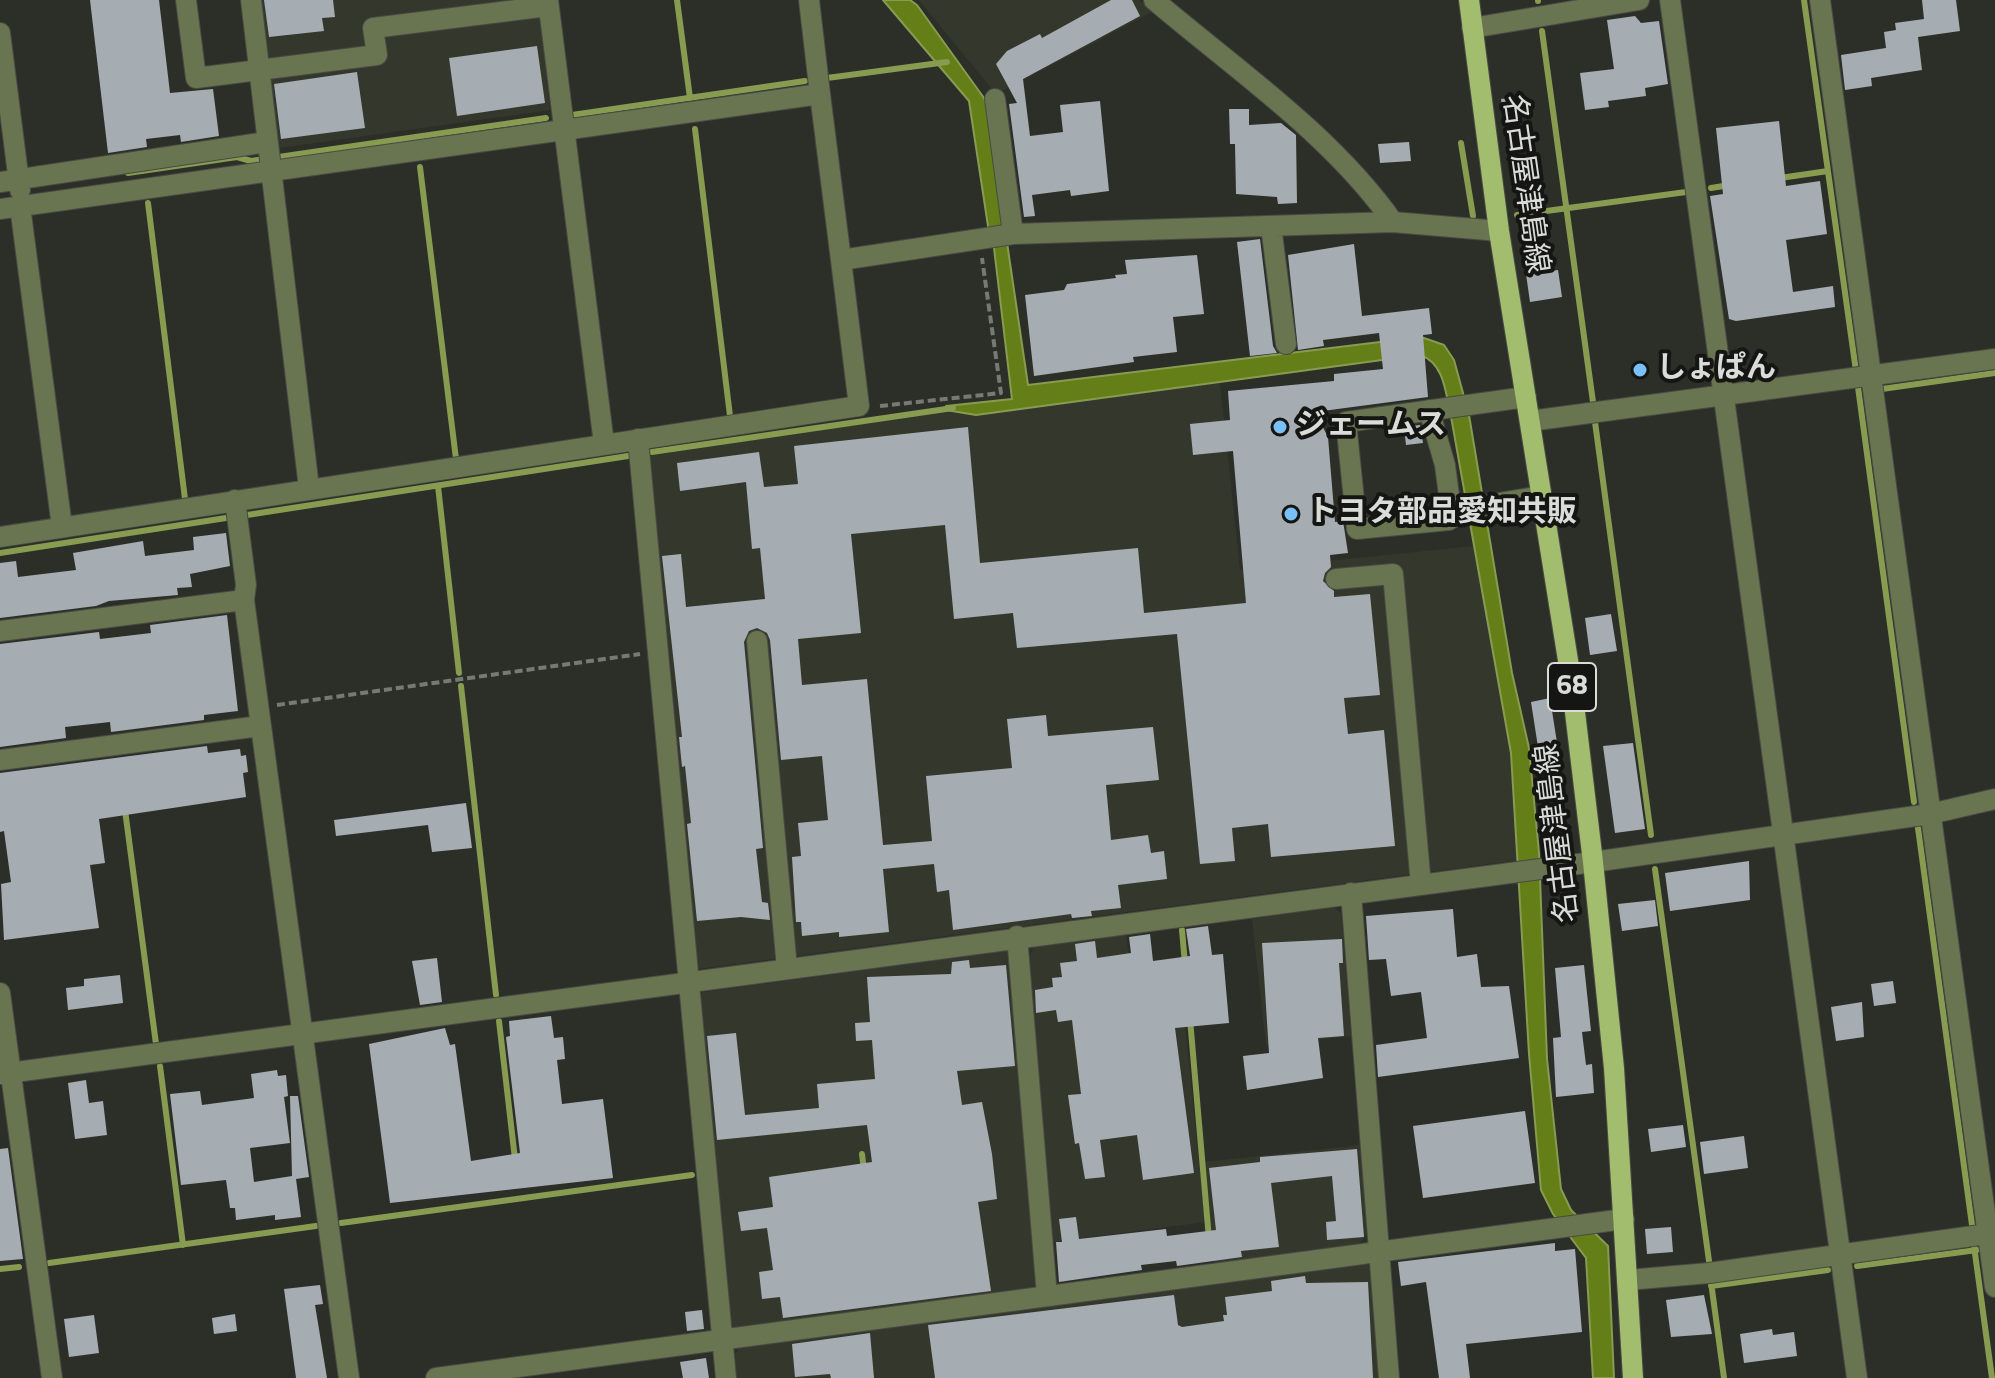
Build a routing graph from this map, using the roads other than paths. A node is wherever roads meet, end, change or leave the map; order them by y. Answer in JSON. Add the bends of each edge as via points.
{"nodes":[{"id":1,"x":186,"y":0,"type":"edge"},
{"id":2,"x":251,"y":0,"type":"edge"},
{"id":3,"x":809,"y":0,"type":"edge"},
{"id":4,"x":1154,"y":0,"type":"edge"},
{"id":5,"x":1469,"y":0,"type":"edge"},
{"id":6,"x":1639,"y":0,"type":"edge"},
{"id":7,"x":1670,"y":0,"type":"edge"},
{"id":8,"x":1820,"y":0,"type":"edge"},
{"id":9,"x":548,"y":3,"type":"edge"},
{"id":10,"x":1472,"y":28,"type":"junction"},
{"id":11,"x":0,"y":33,"type":"edge"},
{"id":12,"x":259,"y":70,"type":"junction"},
{"id":13,"x":820,"y":94,"type":"junction"},
{"id":14,"x":995,"y":99,"type":"dead end"},
{"id":15,"x":564,"y":131,"type":"junction"},
{"id":16,"x":269,"y":159,"type":"junction"},
{"id":17,"x":9,"y":181,"type":"edge"},
{"id":18,"x":14,"y":207,"type":"edge"},
{"id":19,"x":1393,"y":222,"type":"junction"},
{"id":20,"x":1271,"y":226,"type":"junction"},
{"id":21,"x":1499,"y":231,"type":"junction"},
{"id":22,"x":1012,"y":235,"type":"junction"},
{"id":23,"x":841,"y":260,"type":"junction"},
{"id":24,"x":1286,"y":344,"type":"dead end"},
{"id":25,"x":1995,"y":359,"type":"edge"},
{"id":26,"x":1871,"y":376,"type":"junction"},
{"id":27,"x":1725,"y":395,"type":"junction"},
{"id":28,"x":1526,"y":397,"type":"junction"},
{"id":29,"x":1437,"y":409,"type":"junction"},
{"id":30,"x":1530,"y":421,"type":"junction"},
{"id":31,"x":638,"y":439,"type":"junction"},
{"id":32,"x":604,"y":444,"type":"junction"},
{"id":33,"x":309,"y":488,"type":"junction"},
{"id":34,"x":1541,"y":496,"type":"junction"},
{"id":35,"x":235,"y":500,"type":"junction"},
{"id":36,"x":1457,"y":513,"type":"junction"},
{"id":37,"x":62,"y":527,"type":"junction"},
{"id":38,"x":0,"y":537,"type":"edge"},
{"id":39,"x":1336,"y":579,"type":"dead end"},
{"id":40,"x":244,"y":600,"type":"junction"},
{"id":41,"x":0,"y":631,"type":"edge"},
{"id":42,"x":757,"y":641,"type":"dead end"},
{"id":43,"x":259,"y":717,"type":"junction"},
{"id":44,"x":0,"y":760,"type":"edge"},
{"id":45,"x":1995,"y":799,"type":"edge"},
{"id":46,"x":1930,"y":814,"type":"junction"},
{"id":47,"x":1784,"y":835,"type":"junction"},
{"id":48,"x":1593,"y":862,"type":"junction"},
{"id":49,"x":1421,"y":885,"type":"junction"},
{"id":50,"x":1351,"y":893,"type":"junction"},
{"id":51,"x":1017,"y":936,"type":"junction"},
{"id":52,"x":787,"y":968,"type":"junction"},
{"id":53,"x":690,"y":981,"type":"junction"},
{"id":54,"x":0,"y":993,"type":"edge"},
{"id":55,"x":303,"y":1036,"type":"junction"},
{"id":56,"x":5,"y":1073,"type":"edge"},
{"id":57,"x":1624,"y":1219,"type":"junction"},
{"id":58,"x":1991,"y":1233,"type":"edge"},
{"id":59,"x":1381,"y":1251,"type":"junction"},
{"id":60,"x":1841,"y":1254,"type":"junction"},
{"id":61,"x":1628,"y":1280,"type":"junction"},
{"id":62,"x":1995,"y":1287,"type":"edge"},
{"id":63,"x":1047,"y":1296,"type":"junction"},
{"id":64,"x":723,"y":1340,"type":"junction"},
{"id":65,"x":52,"y":1378,"type":"edge"},
{"id":66,"x":349,"y":1378,"type":"edge"},
{"id":67,"x":436,"y":1378,"type":"edge"},
{"id":68,"x":726,"y":1378,"type":"edge"},
{"id":69,"x":1389,"y":1378,"type":"edge"},
{"id":70,"x":1633,"y":1378,"type":"edge"},
{"id":71,"x":1857,"y":1378,"type":"edge"}],
"edges":[{"from":1,"to":12,"type":"street","via":[[196,78]]},
{"from":2,"to":12,"type":"street"},
{"from":3,"to":13,"type":"street"},
{"from":4,"to":19,"type":"street","via":[[1303,125],[1372,192]]},
{"from":5,"to":10,"type":"main road","name":"名古屋津島線","number":"68"},
{"from":6,"to":10,"type":"street"},
{"from":7,"to":27,"type":"street"},
{"from":8,"to":26,"type":"street"},
{"from":9,"to":12,"type":"street","via":[[373,28],[377,55]]},
{"from":9,"to":15,"type":"street"},
{"from":10,"to":21,"type":"main road","name":"名古屋津島線","number":"68"},
{"from":11,"to":17,"type":"street"},
{"from":12,"to":16,"type":"street"},
{"from":13,"to":15,"type":"street"},
{"from":13,"to":23,"type":"street"},
{"from":14,"to":22,"type":"street"},
{"from":15,"to":16,"type":"street"},
{"from":15,"to":32,"type":"street"},
{"from":16,"to":17,"type":"street"},
{"from":16,"to":18,"type":"street"},
{"from":16,"to":33,"type":"street"},
{"from":17,"to":18,"type":"street"},
{"from":18,"to":37,"type":"street"},
{"from":19,"to":20,"type":"street"},
{"from":19,"to":21,"type":"street"},
{"from":20,"to":22,"type":"street"},
{"from":20,"to":24,"type":"street"},
{"from":21,"to":28,"type":"main road","name":"名古屋津島線","number":"68"},
{"from":22,"to":23,"type":"street"},
{"from":23,"to":31,"type":"street","via":[[859,406]]},
{"from":25,"to":26,"type":"street"},
{"from":26,"to":27,"type":"street"},
{"from":26,"to":46,"type":"street"},
{"from":27,"to":30,"type":"street"},
{"from":27,"to":47,"type":"street"},
{"from":28,"to":29,"type":"street"},
{"from":28,"to":30,"type":"main road","name":"名古屋津島線","number":"68"},
{"from":29,"to":36,"type":"street"},
{"from":29,"to":36,"type":"street","via":[[1346,422],[1357,529]]},
{"from":30,"to":34,"type":"main road","name":"名古屋津島線","number":"68"},
{"from":31,"to":32,"type":"street"},
{"from":31,"to":53,"type":"street"},
{"from":32,"to":33,"type":"street"},
{"from":33,"to":35,"type":"street"},
{"from":34,"to":36,"type":"street"},
{"from":34,"to":48,"type":"main road","name":"名古屋津島線","number":"68"},
{"from":35,"to":37,"type":"street"},
{"from":35,"to":40,"type":"street"},
{"from":37,"to":38,"type":"street"},
{"from":39,"to":49,"type":"street","via":[[1393,574]]},
{"from":40,"to":41,"type":"street"},
{"from":40,"to":43,"type":"street"},
{"from":42,"to":52,"type":"street"},
{"from":43,"to":44,"type":"street"},
{"from":43,"to":55,"type":"street"},
{"from":45,"to":46,"type":"street"},
{"from":46,"to":47,"type":"street"},
{"from":46,"to":58,"type":"street"},
{"from":47,"to":48,"type":"street"},
{"from":47,"to":60,"type":"street"},
{"from":48,"to":49,"type":"street"},
{"from":48,"to":57,"type":"main road","name":"名古屋津島線","number":"68"},
{"from":49,"to":50,"type":"street"},
{"from":50,"to":51,"type":"street"},
{"from":50,"to":59,"type":"street"},
{"from":51,"to":52,"type":"street"},
{"from":51,"to":63,"type":"street"},
{"from":52,"to":53,"type":"street"},
{"from":53,"to":55,"type":"street"},
{"from":53,"to":64,"type":"street"},
{"from":54,"to":56,"type":"street"},
{"from":55,"to":56,"type":"street"},
{"from":55,"to":66,"type":"street"},
{"from":56,"to":65,"type":"street"},
{"from":57,"to":59,"type":"street"},
{"from":57,"to":61,"type":"main road","name":"名古屋津島線","number":"68"},
{"from":58,"to":60,"type":"street"},
{"from":58,"to":62,"type":"street"},
{"from":59,"to":63,"type":"street"},
{"from":59,"to":69,"type":"street"},
{"from":60,"to":61,"type":"street"},
{"from":60,"to":71,"type":"street"},
{"from":61,"to":70,"type":"main road","name":"名古屋津島線","number":"68"},
{"from":63,"to":64,"type":"street"},
{"from":64,"to":67,"type":"street"},
{"from":64,"to":68,"type":"street"}]}
